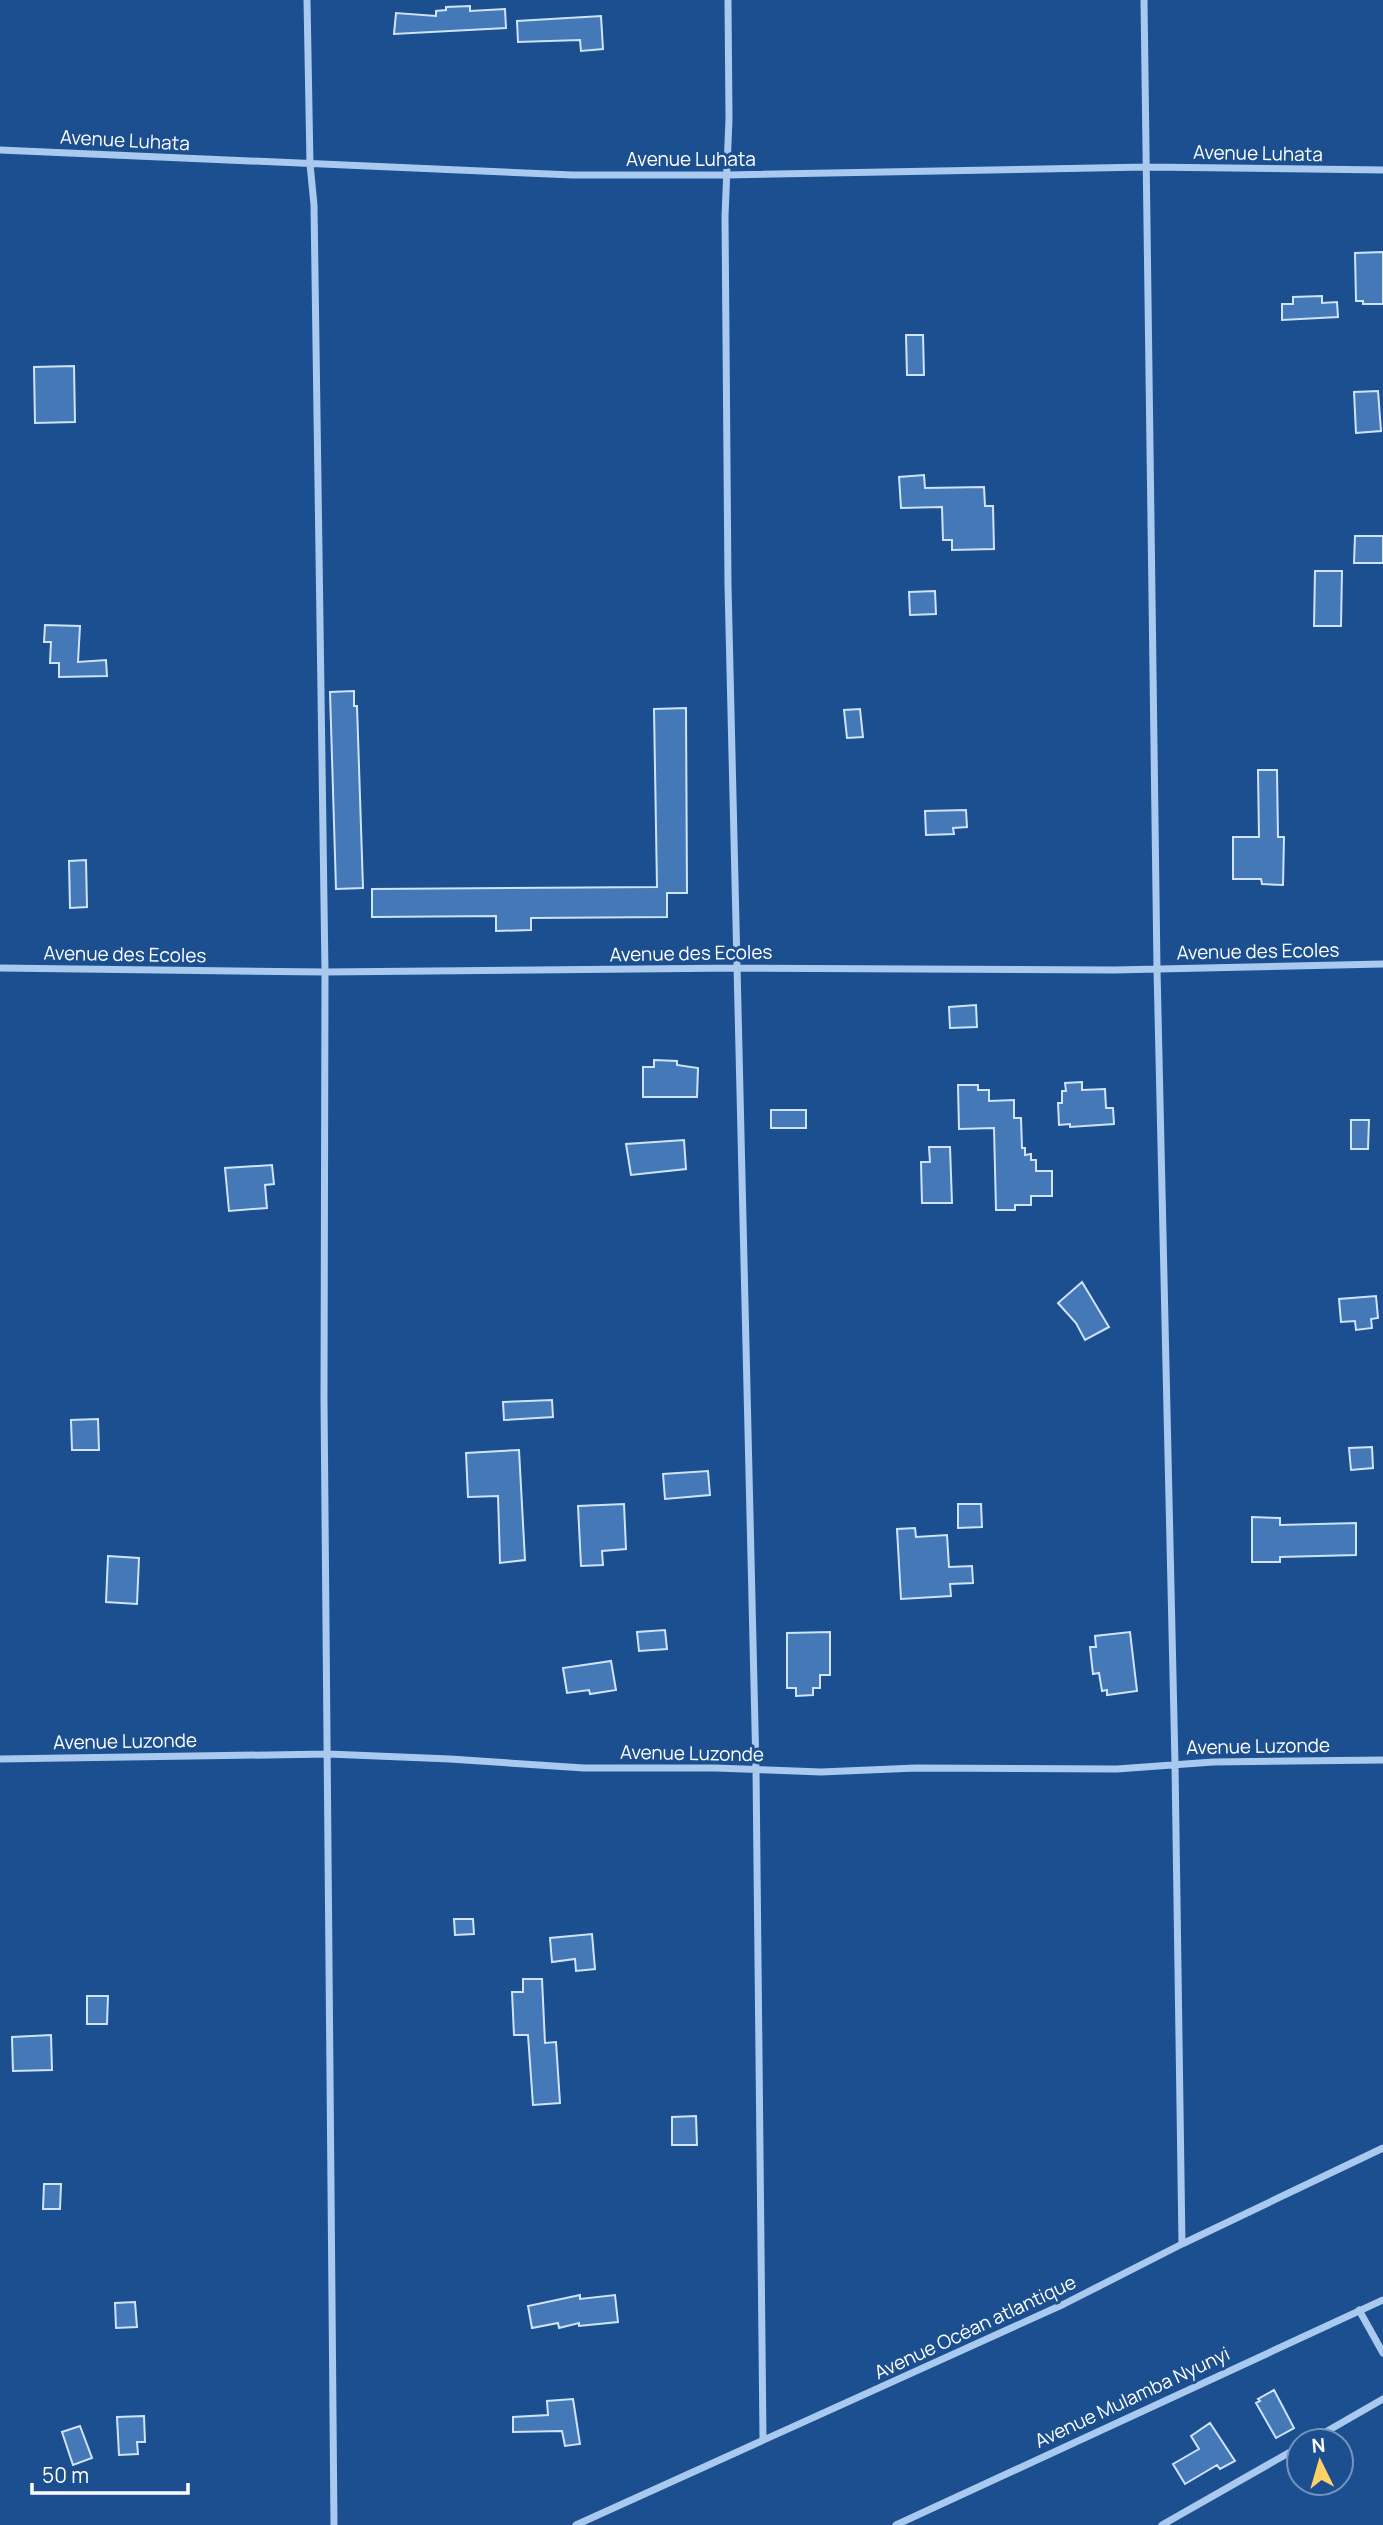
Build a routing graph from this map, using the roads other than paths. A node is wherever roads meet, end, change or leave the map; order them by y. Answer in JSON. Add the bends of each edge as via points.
{"nodes":[{"id":1,"x":307,"y":0,"type":"edge"},
{"id":2,"x":729,"y":0,"type":"edge"},
{"id":3,"x":1144,"y":0,"type":"edge"},
{"id":4,"x":0,"y":150,"type":"edge"},
{"id":5,"x":310,"y":164,"type":"junction"},
{"id":6,"x":1146,"y":167,"type":"junction"},
{"id":7,"x":1383,"y":170,"type":"edge"},
{"id":8,"x":727,"y":175,"type":"junction"},
{"id":9,"x":1383,"y":964,"type":"edge"},
{"id":10,"x":0,"y":968,"type":"edge"},
{"id":11,"x":738,"y":968,"type":"junction"},
{"id":12,"x":1157,"y":969,"type":"junction"},
{"id":13,"x":325,"y":972,"type":"junction"},
{"id":14,"x":328,"y":1754,"type":"junction"},
{"id":15,"x":0,"y":1759,"type":"edge"},
{"id":16,"x":1383,"y":1760,"type":"edge"},
{"id":17,"x":1175,"y":1764,"type":"junction"},
{"id":18,"x":756,"y":1769,"type":"junction"},
{"id":19,"x":1383,"y":2148,"type":"edge"},
{"id":20,"x":1182,"y":2244,"type":"junction"},
{"id":21,"x":1383,"y":2300,"type":"edge"},
{"id":22,"x":1359,"y":2310,"type":"junction"},
{"id":23,"x":1383,"y":2353,"type":"edge"},
{"id":24,"x":1383,"y":2399,"type":"edge"},
{"id":25,"x":1334,"y":2427,"type":"edge"},
{"id":26,"x":763,"y":2439,"type":"junction"},
{"id":27,"x":1285,"y":2455,"type":"edge"},
{"id":28,"x":901,"y":2524,"type":"edge"},
{"id":29,"x":334,"y":2525,"type":"edge"},
{"id":30,"x":576,"y":2525,"type":"edge"},
{"id":31,"x":1162,"y":2525,"type":"edge"}],
"edges":[{"from":1,"to":5,"type":"street"},
{"from":2,"to":8,"type":"street"},
{"from":3,"to":6,"type":"street"},
{"from":4,"to":5,"type":"street","name":"Avenue Luhata"},
{"from":5,"to":8,"type":"street","name":"Avenue Luhata","via":[[572,175]]},
{"from":5,"to":13,"type":"street"},
{"from":6,"to":7,"type":"street","name":"Avenue Luhata"},
{"from":6,"to":8,"type":"street","name":"Avenue Luhata"},
{"from":6,"to":12,"type":"street"},
{"from":8,"to":11,"type":"street","via":[[728,585]]},
{"from":9,"to":12,"type":"street","name":"Avenue des Ecoles"},
{"from":10,"to":13,"type":"street","name":"Avenue des Ecoles"},
{"from":11,"to":12,"type":"street","name":"Avenue des Ecoles"},
{"from":11,"to":13,"type":"street","name":"Avenue des Ecoles"},
{"from":11,"to":18,"type":"street"},
{"from":12,"to":17,"type":"street"},
{"from":13,"to":14,"type":"street"},
{"from":14,"to":15,"type":"street","name":"Avenue Luzonde"},
{"from":14,"to":18,"type":"street","name":"Avenue Luzonde","via":[[584,1768]]},
{"from":14,"to":29,"type":"street"},
{"from":16,"to":17,"type":"street","name":"Avenue Luzonde"},
{"from":17,"to":18,"type":"street","name":"Avenue Luzonde","via":[[1089,1769]]},
{"from":17,"to":20,"type":"street"},
{"from":18,"to":26,"type":"street"},
{"from":19,"to":20,"type":"street","name":"Avenue Océan atlantique"},
{"from":20,"to":26,"type":"street","name":"Avenue Océan atlantique","via":[[1064,2304]]},
{"from":21,"to":22,"type":"street","name":"Avenue Mulamba Nyunyi"},
{"from":22,"to":23,"type":"street"},
{"from":22,"to":28,"type":"street","name":"Avenue Mulamba Nyunyi"},
{"from":24,"to":25,"type":"street"},
{"from":26,"to":30,"type":"street","name":"Avenue Océan atlantique"},
{"from":27,"to":31,"type":"street"}]}
